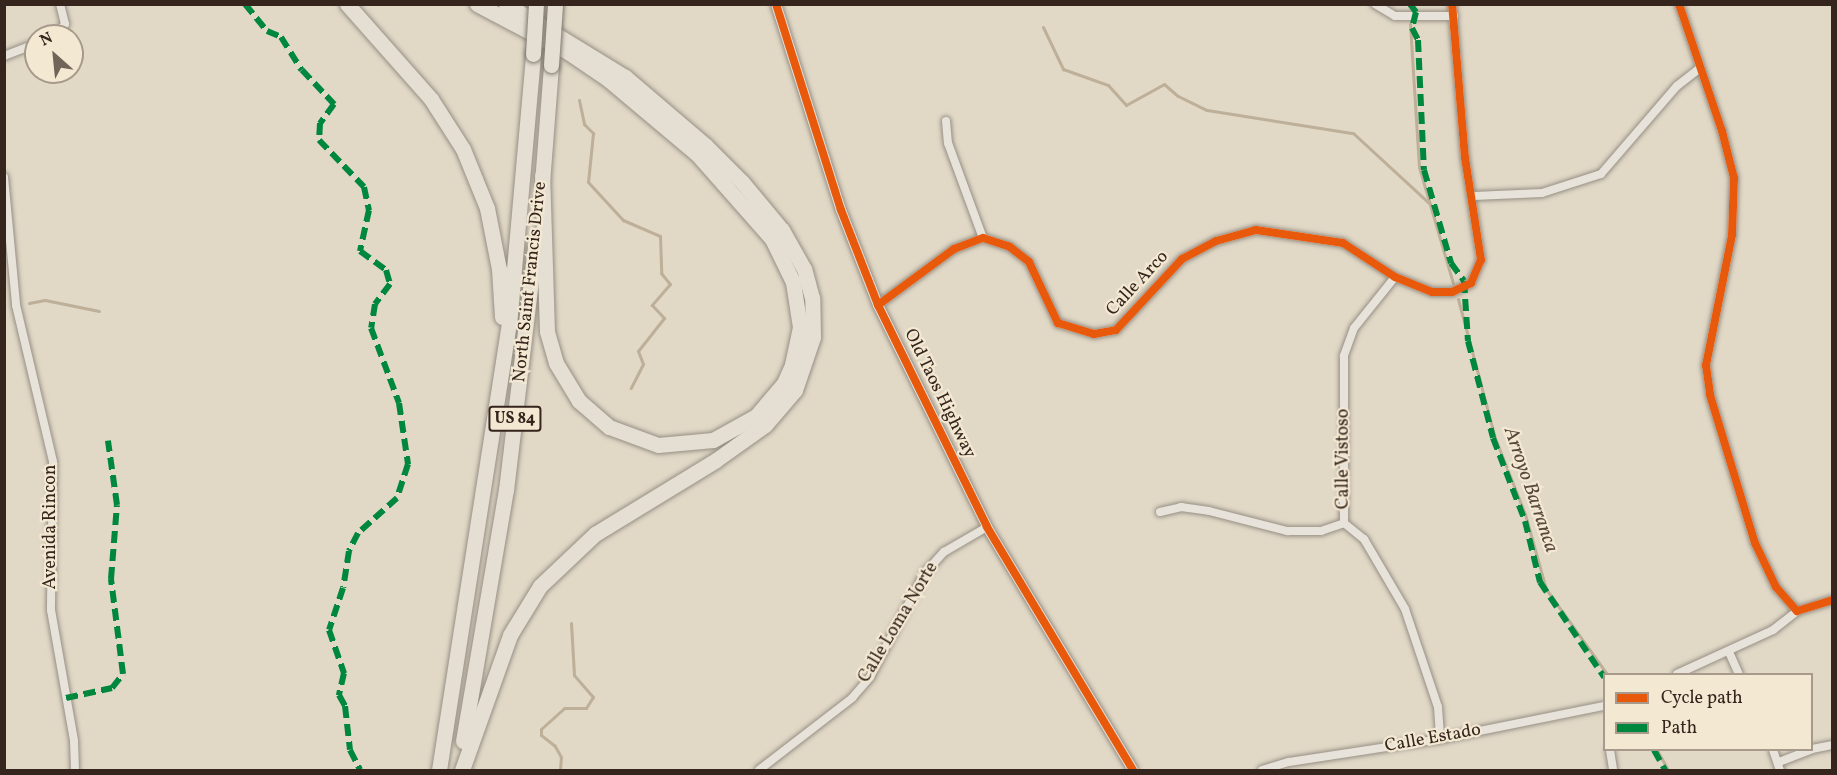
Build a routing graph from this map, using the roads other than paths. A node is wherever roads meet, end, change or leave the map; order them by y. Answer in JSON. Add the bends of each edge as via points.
{"nodes":[{"id":1,"x":60,"y":4,"type":"edge"},
{"id":2,"x":347,"y":4,"type":"edge"},
{"id":3,"x":477,"y":4,"type":"edge"},
{"id":4,"x":506,"y":4,"type":"edge"},
{"id":5,"x":536,"y":4,"type":"edge"},
{"id":6,"x":555,"y":4,"type":"edge"},
{"id":7,"x":776,"y":4,"type":"edge"},
{"id":8,"x":1375,"y":4,"type":"edge"},
{"id":9,"x":1452,"y":4,"type":"edge"},
{"id":10,"x":1678,"y":4,"type":"edge"},
{"id":11,"x":1454,"y":16,"type":"junction"},
{"id":12,"x":65,"y":24,"type":"edge"},
{"id":13,"x":24,"y":48,"type":"edge"},
{"id":14,"x":4,"y":56,"type":"edge"},
{"id":15,"x":1699,"y":69,"type":"junction"},
{"id":16,"x":946,"y":121,"type":"dead end"},
{"id":17,"x":542,"y":175,"type":"junction"},
{"id":18,"x":4,"y":177,"type":"edge"},
{"id":19,"x":1474,"y":196,"type":"junction"},
{"id":20,"x":983,"y":238,"type":"junction"},
{"id":21,"x":1395,"y":277,"type":"junction"},
{"id":22,"x":878,"y":305,"type":"junction"},
{"id":23,"x":502,"y":370,"type":"junction"},
{"id":24,"x":1160,"y":512,"type":"dead end"},
{"id":25,"x":1344,"y":522,"type":"junction"},
{"id":26,"x":987,"y":527,"type":"junction"},
{"id":27,"x":1833,"y":600,"type":"edge"},
{"id":28,"x":1797,"y":611,"type":"junction"},
{"id":29,"x":1729,"y":652,"type":"junction"},
{"id":30,"x":1682,"y":673,"type":"edge"},
{"id":31,"x":1738,"y":673,"type":"edge"},
{"id":32,"x":1603,"y":706,"type":"edge"},
{"id":33,"x":1440,"y":739,"type":"junction"},
{"id":34,"x":1833,"y":745,"type":"edge"},
{"id":35,"x":1813,"y":749,"type":"edge"},
{"id":36,"x":1610,"y":751,"type":"edge"},
{"id":37,"x":1773,"y":751,"type":"edge"},
{"id":38,"x":1807,"y":751,"type":"edge"},
{"id":39,"x":1779,"y":766,"type":"edge"},
{"id":40,"x":75,"y":771,"type":"edge"},
{"id":41,"x":439,"y":771,"type":"edge"},
{"id":42,"x":460,"y":771,"type":"edge"},
{"id":43,"x":759,"y":771,"type":"edge"},
{"id":44,"x":1133,"y":771,"type":"edge"},
{"id":45,"x":1262,"y":771,"type":"edge"},
{"id":46,"x":1613,"y":771,"type":"edge"}],
"edges":[{"from":1,"to":12,"type":"street"},
{"from":2,"to":23,"type":"highway","via":[[431,99],[463,149],[477,182],[500,269]]},
{"from":3,"to":17,"type":"highway","via":[[568,52],[609,80],[698,155],[772,239],[793,282],[800,327],[784,383],[756,416],[713,440],[658,445],[609,427],[579,401],[556,363],[548,331]]},
{"from":4,"to":42,"type":"highway","via":[[625,77],[742,182],[782,230],[804,269],[812,298],[813,337],[795,390],[765,425],[716,460],[595,534],[540,586],[510,635]]},
{"from":5,"to":23,"type":"highway","name":"North Saint Francis Drive","number":"US 84","bridge":true},
{"from":6,"to":17,"type":"highway","name":"North Saint Francis Drive","number":"US 84","bridge":true},
{"from":7,"to":22,"type":"street","name":"Old Taos Highway","via":[[841,210]]},
{"from":8,"to":11,"type":"street","via":[[1395,16]]},
{"from":9,"to":11,"type":"street","name":"Calle Arco"},
{"from":10,"to":15,"type":"street"},
{"from":11,"to":19,"type":"street","name":"Calle Arco","via":[[1465,158]]},
{"from":13,"to":14,"type":"street"},
{"from":15,"to":19,"type":"street","via":[[1677,86],[1601,174],[1542,193]]},
{"from":15,"to":28,"type":"street","via":[[1722,130],[1734,178],[1732,235],[1706,365],[1710,395],[1755,543],[1776,587]]},
{"from":16,"to":20,"type":"street","via":[[948,143]]},
{"from":17,"to":42,"type":"highway","name":"North Saint Francis Drive","number":"US 84","via":[[506,490]]},
{"from":18,"to":40,"type":"street","name":"Avenida Rincon","via":[[16,305],[52,462],[51,601],[74,741]]},
{"from":19,"to":21,"type":"street","name":"Calle Arco","via":[[1481,260],[1471,283],[1452,292],[1432,292]]},
{"from":20,"to":21,"type":"street","name":"Calle Arco","via":[[1010,247],[1029,262],[1058,323],[1094,334],[1116,330],[1182,259],[1216,241],[1256,230],[1343,243]]},
{"from":20,"to":22,"type":"street","via":[[954,249]]},
{"from":21,"to":25,"type":"street","name":"Calle Vistoso","via":[[1354,328],[1344,356]]},
{"from":22,"to":26,"type":"street","name":"Old Taos Highway"},
{"from":23,"to":41,"type":"highway","name":"North Saint Francis Drive","number":"US 84"},
{"from":24,"to":25,"type":"street","via":[[1181,507],[1209,511],[1287,531],[1321,531]]},
{"from":25,"to":33,"type":"street","name":"Calle Vistoso","via":[[1364,539],[1406,609],[1438,707]]},
{"from":26,"to":43,"type":"street","name":"Calle Loma Norte","via":[[944,552],[924,574],[870,677],[852,698]]},
{"from":26,"to":44,"type":"street","name":"Old Taos Highway"},
{"from":27,"to":28,"type":"street"},
{"from":28,"to":29,"type":"street","via":[[1773,630]]},
{"from":29,"to":30,"type":"street"},
{"from":29,"to":31,"type":"street"},
{"from":32,"to":33,"type":"street","name":"Calle Estado"},
{"from":33,"to":45,"type":"street","name":"Calle Estado","via":[[1288,762]]},
{"from":34,"to":35,"type":"street"},
{"from":36,"to":46,"type":"street"},
{"from":37,"to":39,"type":"street"},
{"from":38,"to":39,"type":"street"}]}
